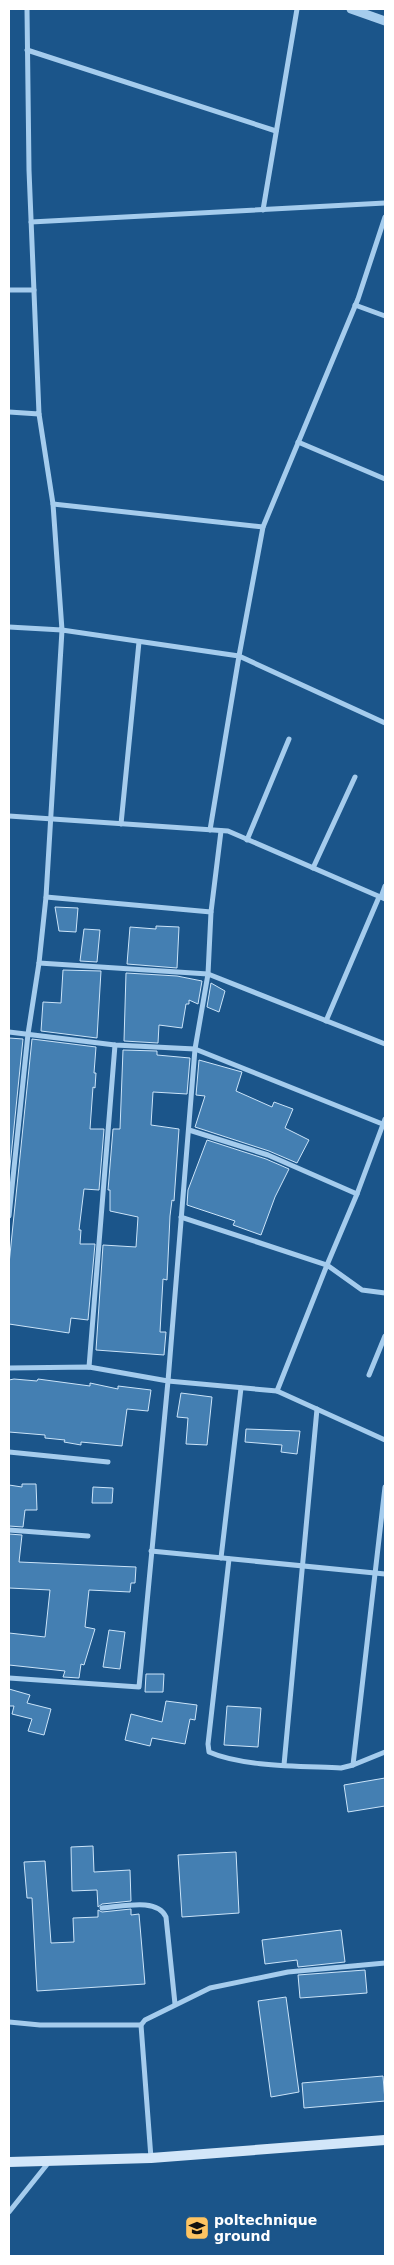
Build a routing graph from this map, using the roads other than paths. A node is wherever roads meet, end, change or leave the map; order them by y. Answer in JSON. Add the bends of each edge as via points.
{"nodes":[{"id":1,"x":26,"y":9,"type":"edge"},
{"id":2,"x":297,"y":9,"type":"edge"},
{"id":3,"x":352,"y":9,"type":"edge"},
{"id":4,"x":385,"y":21,"type":"edge"},
{"id":5,"x":27,"y":50,"type":"junction"},
{"id":6,"x":276,"y":132,"type":"junction"},
{"id":7,"x":385,"y":203,"type":"edge"},
{"id":8,"x":263,"y":210,"type":"junction"},
{"id":9,"x":385,"y":217,"type":"edge"},
{"id":10,"x":31,"y":222,"type":"junction"},
{"id":11,"x":9,"y":290,"type":"edge"},
{"id":12,"x":34,"y":290,"type":"junction"},
{"id":13,"x":355,"y":305,"type":"junction"},
{"id":14,"x":385,"y":316,"type":"edge"},
{"id":15,"x":9,"y":412,"type":"edge"},
{"id":16,"x":39,"y":414,"type":"junction"},
{"id":17,"x":298,"y":442,"type":"junction"},
{"id":18,"x":385,"y":479,"type":"edge"},
{"id":19,"x":53,"y":504,"type":"junction"},
{"id":20,"x":263,"y":527,"type":"junction"},
{"id":21,"x":9,"y":627,"type":"edge"},
{"id":22,"x":62,"y":630,"type":"junction"},
{"id":23,"x":139,"y":642,"type":"junction"},
{"id":24,"x":239,"y":656,"type":"junction"},
{"id":25,"x":385,"y":723,"type":"edge"},
{"id":26,"x":290,"y":739,"type":"dead end"},
{"id":27,"x":355,"y":777,"type":"dead end"},
{"id":28,"x":9,"y":816,"type":"edge"},
{"id":29,"x":52,"y":820,"type":"junction"},
{"id":30,"x":122,"y":824,"type":"junction"},
{"id":31,"x":210,"y":830,"type":"junction"},
{"id":32,"x":221,"y":831,"type":"junction"},
{"id":33,"x":247,"y":840,"type":"junction"},
{"id":34,"x":313,"y":868,"type":"junction"},
{"id":35,"x":385,"y":886,"type":"edge"},
{"id":36,"x":46,"y":897,"type":"junction"},
{"id":37,"x":382,"y":898,"type":"edge"},
{"id":38,"x":211,"y":912,"type":"junction"},
{"id":39,"x":39,"y":963,"type":"junction"},
{"id":40,"x":208,"y":974,"type":"junction"},
{"id":41,"x":326,"y":1020,"type":"junction"},
{"id":42,"x":9,"y":1032,"type":"edge"},
{"id":43,"x":28,"y":1034,"type":"junction"},
{"id":44,"x":385,"y":1044,"type":"edge"},
{"id":45,"x":116,"y":1045,"type":"junction"},
{"id":46,"x":194,"y":1049,"type":"junction"},
{"id":47,"x":384,"y":1122,"type":"edge"},
{"id":48,"x":189,"y":1130,"type":"junction"},
{"id":49,"x":357,"y":1194,"type":"junction"},
{"id":50,"x":9,"y":1216,"type":"edge"},
{"id":51,"x":181,"y":1217,"type":"junction"},
{"id":52,"x":327,"y":1265,"type":"junction"},
{"id":53,"x":385,"y":1293,"type":"edge"},
{"id":54,"x":385,"y":1336,"type":"edge"},
{"id":55,"x":88,"y":1367,"type":"junction"},
{"id":56,"x":9,"y":1368,"type":"edge"},
{"id":57,"x":369,"y":1375,"type":"dead end"},
{"id":58,"x":168,"y":1381,"type":"junction"},
{"id":59,"x":241,"y":1388,"type":"junction"},
{"id":60,"x":277,"y":1391,"type":"junction"},
{"id":61,"x":317,"y":1409,"type":"junction"},
{"id":62,"x":385,"y":1440,"type":"edge"},
{"id":63,"x":9,"y":1452,"type":"edge"},
{"id":64,"x":108,"y":1462,"type":"dead end"},
{"id":65,"x":385,"y":1487,"type":"edge"},
{"id":66,"x":9,"y":1530,"type":"edge"},
{"id":67,"x":88,"y":1536,"type":"dead end"},
{"id":68,"x":151,"y":1551,"type":"junction"},
{"id":69,"x":221,"y":1558,"type":"junction"},
{"id":70,"x":229,"y":1559,"type":"junction"},
{"id":71,"x":302,"y":1566,"type":"junction"},
{"id":72,"x":377,"y":1573,"type":"junction"},
{"id":73,"x":385,"y":1574,"type":"edge"},
{"id":74,"x":9,"y":1678,"type":"edge"},
{"id":75,"x":385,"y":1752,"type":"edge"},
{"id":76,"x":284,"y":1765,"type":"junction"},
{"id":77,"x":353,"y":1766,"type":"junction"},
{"id":78,"x":102,"y":1908,"type":"dead end"},
{"id":79,"x":385,"y":1963,"type":"edge"},
{"id":80,"x":175,"y":2004,"type":"junction"},
{"id":81,"x":9,"y":2022,"type":"edge"},
{"id":82,"x":141,"y":2025,"type":"junction"},
{"id":83,"x":385,"y":2140,"type":"edge"},
{"id":84,"x":151,"y":2158,"type":"junction"},
{"id":85,"x":49,"y":2161,"type":"junction"},
{"id":86,"x":9,"y":2162,"type":"edge"},
{"id":87,"x":9,"y":2212,"type":"edge"}],
"edges":[{"from":1,"to":5,"type":"street"},
{"from":2,"to":6,"type":"street"},
{"from":3,"to":4,"type":"street"},
{"from":5,"to":6,"type":"street"},
{"from":5,"to":10,"type":"street"},
{"from":6,"to":8,"type":"street"},
{"from":7,"to":8,"type":"street"},
{"from":8,"to":10,"type":"street"},
{"from":9,"to":13,"type":"street"},
{"from":10,"to":12,"type":"street"},
{"from":11,"to":12,"type":"street"},
{"from":12,"to":16,"type":"street"},
{"from":13,"to":14,"type":"street"},
{"from":13,"to":17,"type":"street"},
{"from":15,"to":16,"type":"street"},
{"from":16,"to":19,"type":"street"},
{"from":17,"to":18,"type":"street"},
{"from":17,"to":20,"type":"street"},
{"from":19,"to":20,"type":"street"},
{"from":19,"to":22,"type":"street"},
{"from":20,"to":24,"type":"street"},
{"from":21,"to":22,"type":"street"},
{"from":22,"to":23,"type":"street"},
{"from":22,"to":29,"type":"street"},
{"from":23,"to":24,"type":"street"},
{"from":23,"to":30,"type":"street"},
{"from":24,"to":25,"type":"street"},
{"from":24,"to":31,"type":"street"},
{"from":26,"to":33,"type":"street"},
{"from":27,"to":34,"type":"street"},
{"from":28,"to":29,"type":"street"},
{"from":29,"to":30,"type":"street"},
{"from":29,"to":36,"type":"street"},
{"from":30,"to":31,"type":"street"},
{"from":31,"to":32,"type":"street"},
{"from":32,"to":33,"type":"street"},
{"from":32,"to":38,"type":"street"},
{"from":33,"to":34,"type":"street"},
{"from":34,"to":37,"type":"street"},
{"from":35,"to":37,"type":"street"},
{"from":36,"to":38,"type":"street"},
{"from":36,"to":39,"type":"street"},
{"from":37,"to":41,"type":"street"},
{"from":38,"to":40,"type":"street"},
{"from":39,"to":40,"type":"street"},
{"from":39,"to":43,"type":"street"},
{"from":40,"to":41,"type":"street"},
{"from":40,"to":46,"type":"street"},
{"from":41,"to":44,"type":"street"},
{"from":42,"to":43,"type":"street"},
{"from":43,"to":45,"type":"street"},
{"from":43,"to":50,"type":"street"},
{"from":45,"to":46,"type":"street"},
{"from":45,"to":55,"type":"street"},
{"from":46,"to":47,"type":"street"},
{"from":46,"to":48,"type":"street"},
{"from":47,"to":49,"type":"street"},
{"from":48,"to":49,"type":"street","via":[[268,1155]]},
{"from":48,"to":51,"type":"street"},
{"from":49,"to":52,"type":"street"},
{"from":51,"to":52,"type":"street"},
{"from":51,"to":58,"type":"street"},
{"from":52,"to":53,"type":"street","via":[[362,1290]]},
{"from":52,"to":60,"type":"street"},
{"from":54,"to":57,"type":"street"},
{"from":55,"to":56,"type":"street"},
{"from":55,"to":58,"type":"street"},
{"from":58,"to":59,"type":"street"},
{"from":58,"to":68,"type":"street"},
{"from":59,"to":60,"type":"street"},
{"from":59,"to":69,"type":"street"},
{"from":60,"to":61,"type":"street"},
{"from":61,"to":62,"type":"street"},
{"from":61,"to":71,"type":"street"},
{"from":63,"to":64,"type":"street"},
{"from":65,"to":72,"type":"street"},
{"from":66,"to":67,"type":"street"},
{"from":68,"to":69,"type":"street"},
{"from":68,"to":74,"type":"street","via":[[139,1687]]},
{"from":69,"to":70,"type":"street"},
{"from":70,"to":71,"type":"street"},
{"from":70,"to":76,"type":"street","via":[[209,1752],[220,1757]]},
{"from":71,"to":72,"type":"street"},
{"from":71,"to":76,"type":"street"},
{"from":72,"to":73,"type":"street"},
{"from":72,"to":77,"type":"street"},
{"from":75,"to":77,"type":"street"},
{"from":76,"to":77,"type":"street"},
{"from":78,"to":80,"type":"street","via":[[148,1905],[164,1912]]},
{"from":79,"to":80,"type":"street","via":[[288,1972],[230,1983]]},
{"from":80,"to":82,"type":"street"},
{"from":81,"to":82,"type":"street"},
{"from":82,"to":84,"type":"street"},
{"from":83,"to":84,"type":"main road"},
{"from":84,"to":85,"type":"main road"},
{"from":85,"to":86,"type":"main road"},
{"from":85,"to":87,"type":"street"}]}
